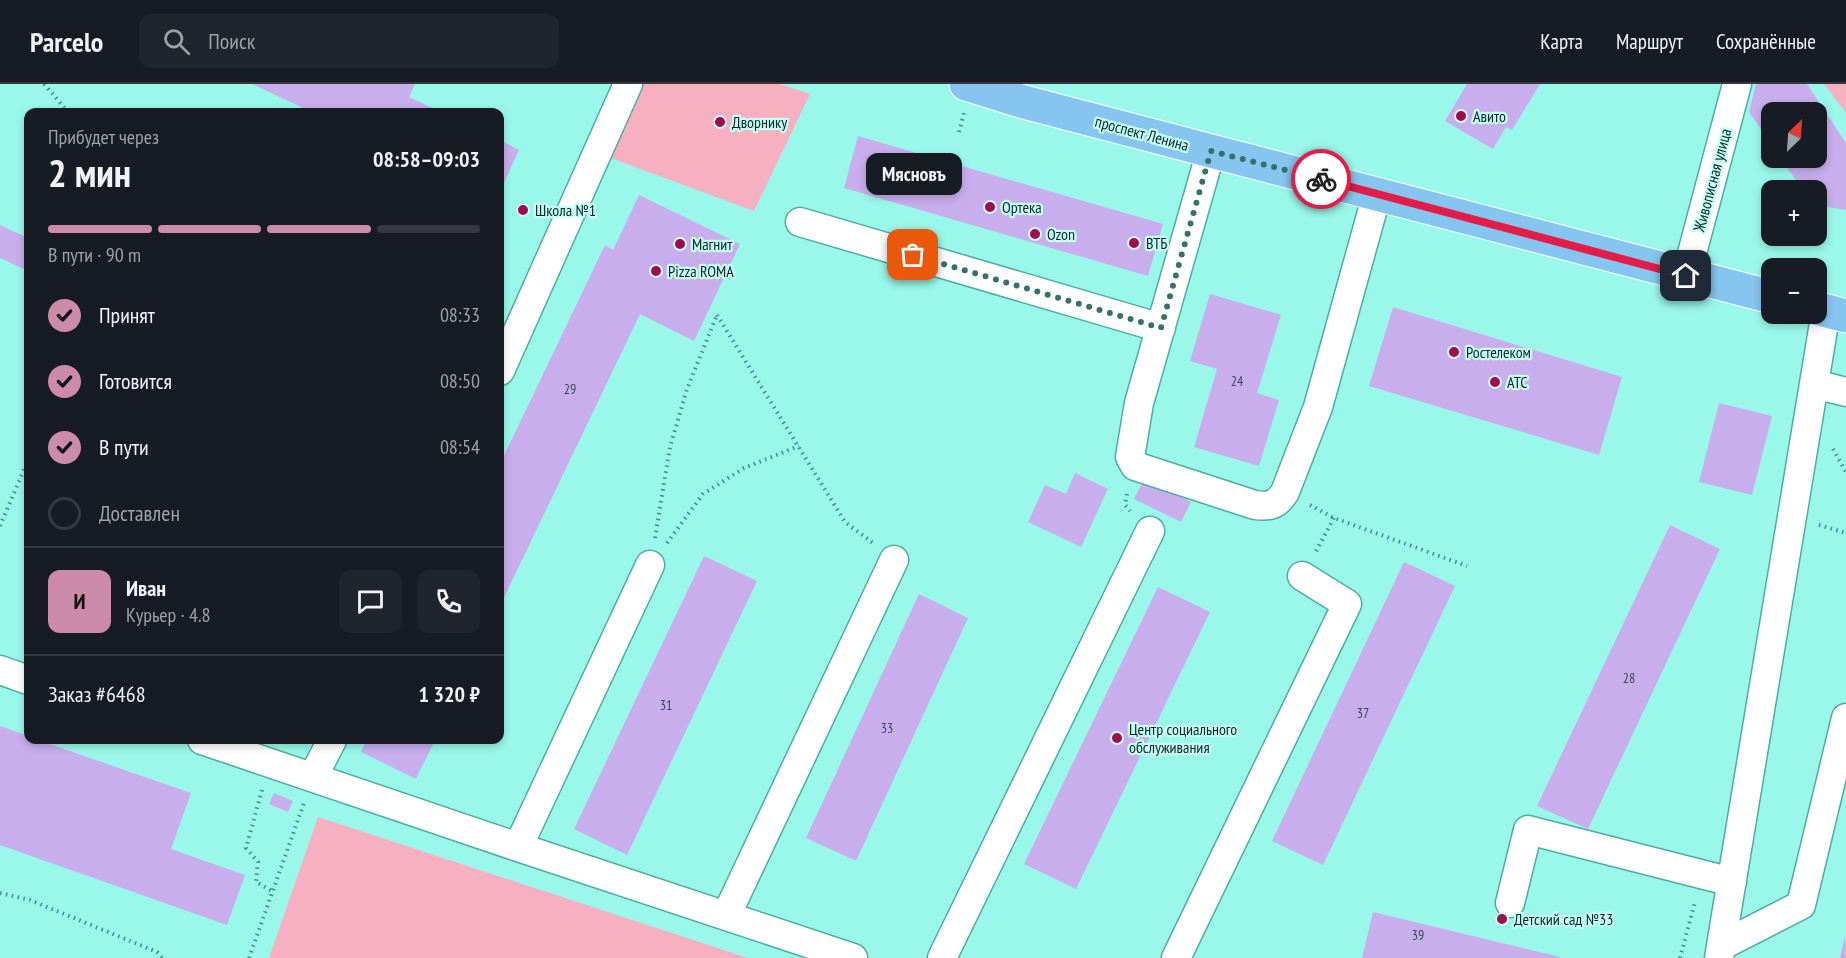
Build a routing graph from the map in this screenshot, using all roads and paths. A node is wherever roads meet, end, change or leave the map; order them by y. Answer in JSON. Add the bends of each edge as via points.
{"nodes":[{"id":1,"x":44,"y":84,"type":"edge"},
{"id":2,"x":628,"y":84,"type":"edge"},
{"id":3,"x":966,"y":84,"type":"edge"},
{"id":4,"x":1737,"y":84,"type":"edge"},
{"id":5,"x":65,"y":108,"type":"edge"},
{"id":6,"x":1211,"y":151,"type":"junction"},
{"id":7,"x":1377,"y":194,"type":"junction"},
{"id":8,"x":800,"y":222,"type":"dead end"},
{"id":9,"x":1686,"y":276,"type":"junction"},
{"id":10,"x":1761,"y":294,"type":"edge"},
{"id":11,"x":1830,"y":311,"type":"edge"},
{"id":12,"x":1161,"y":328,"type":"junction"},
{"id":13,"x":504,"y":362,"type":"edge"},
{"id":14,"x":1814,"y":384,"type":"junction"},
{"id":15,"x":1846,"y":392,"type":"edge"},
{"id":16,"x":799,"y":446,"type":"junction"},
{"id":17,"x":1135,"y":466,"type":"junction"},
{"id":18,"x":24,"y":469,"type":"edge"},
{"id":19,"x":1286,"y":492,"type":"junction"},
{"id":20,"x":1334,"y":518,"type":"junction"},
{"id":21,"x":0,"y":526,"type":"edge"},
{"id":22,"x":1150,"y":531,"type":"joint"},
{"id":23,"x":894,"y":560,"type":"joint"},
{"id":24,"x":650,"y":565,"type":"junction"},
{"id":25,"x":1467,"y":566,"type":"dead end"},
{"id":26,"x":1302,"y":576,"type":"joint"},
{"id":27,"x":0,"y":670,"type":"edge"},
{"id":28,"x":24,"y":679,"type":"edge"},
{"id":29,"x":1846,"y":718,"type":"edge"},
{"id":30,"x":213,"y":744,"type":"edge"},
{"id":31,"x":330,"y":744,"type":"edge"},
{"id":32,"x":270,"y":763,"type":"junction"},
{"id":33,"x":313,"y":777,"type":"junction"},
{"id":34,"x":518,"y":847,"type":"junction"},
{"id":35,"x":1732,"y":882,"type":"junction"},
{"id":36,"x":272,"y":891,"type":"junction"},
{"id":37,"x":0,"y":893,"type":"edge"},
{"id":38,"x":1510,"y":903,"type":"dead end"},
{"id":39,"x":726,"y":916,"type":"junction"},
{"id":40,"x":1720,"y":952,"type":"edge"},
{"id":41,"x":162,"y":958,"type":"edge"},
{"id":42,"x":249,"y":958,"type":"edge"},
{"id":43,"x":853,"y":958,"type":"edge"},
{"id":44,"x":942,"y":958,"type":"edge"},
{"id":45,"x":1176,"y":958,"type":"edge"}],
"edges":[{"from":1,"to":5,"type":"path"},
{"from":2,"to":13,"type":"street"},
{"from":3,"to":6,"type":"main road","name":"проспект Ленина"},
{"from":4,"to":9,"type":"street","name":"Живописная улица"},
{"from":6,"to":7,"type":"main road","name":"проспект Ленина"},
{"from":6,"to":12,"type":"street"},
{"from":7,"to":9,"type":"main road","name":"проспект Ленина"},
{"from":7,"to":19,"type":"street","via":[[1318,407]]},
{"from":8,"to":12,"type":"street"},
{"from":9,"to":10,"type":"main road","name":"проспект Ленина"},
{"from":11,"to":14,"type":"street"},
{"from":12,"to":17,"type":"street","via":[[1139,403],[1130,457]]},
{"from":14,"to":15,"type":"street"},
{"from":14,"to":35,"type":"street"},
{"from":16,"to":23,"type":"path","via":[[845,522]]},
{"from":16,"to":24,"type":"path","via":[[744,468],[703,494]]},
{"from":16,"to":24,"type":"path","via":[[717,315],[687,389],[670,447]]},
{"from":17,"to":19,"type":"street","via":[[1255,505],[1280,501]]},
{"from":17,"to":22,"type":"path","via":[[1125,505]]},
{"from":18,"to":21,"type":"path"},
{"from":19,"to":20,"type":"path"},
{"from":20,"to":25,"type":"path"},
{"from":20,"to":26,"type":"path"},
{"from":22,"to":44,"type":"street"},
{"from":23,"to":39,"type":"street"},
{"from":24,"to":34,"type":"street"},
{"from":26,"to":45,"type":"street","via":[[1347,604]]},
{"from":27,"to":28,"type":"street"},
{"from":29,"to":40,"type":"street","via":[[1801,905]]},
{"from":30,"to":32,"type":"street"},
{"from":31,"to":33,"type":"street"},
{"from":32,"to":33,"type":"street"},
{"from":32,"to":36,"type":"path","via":[[246,848],[258,862],[256,882]]},
{"from":33,"to":34,"type":"street"},
{"from":33,"to":36,"type":"path"},
{"from":34,"to":39,"type":"street"},
{"from":35,"to":38,"type":"street","via":[[1528,830]]},
{"from":35,"to":40,"type":"street"},
{"from":36,"to":42,"type":"path"},
{"from":37,"to":41,"type":"path","via":[[40,904],[157,952]]},
{"from":39,"to":43,"type":"street"}]}
